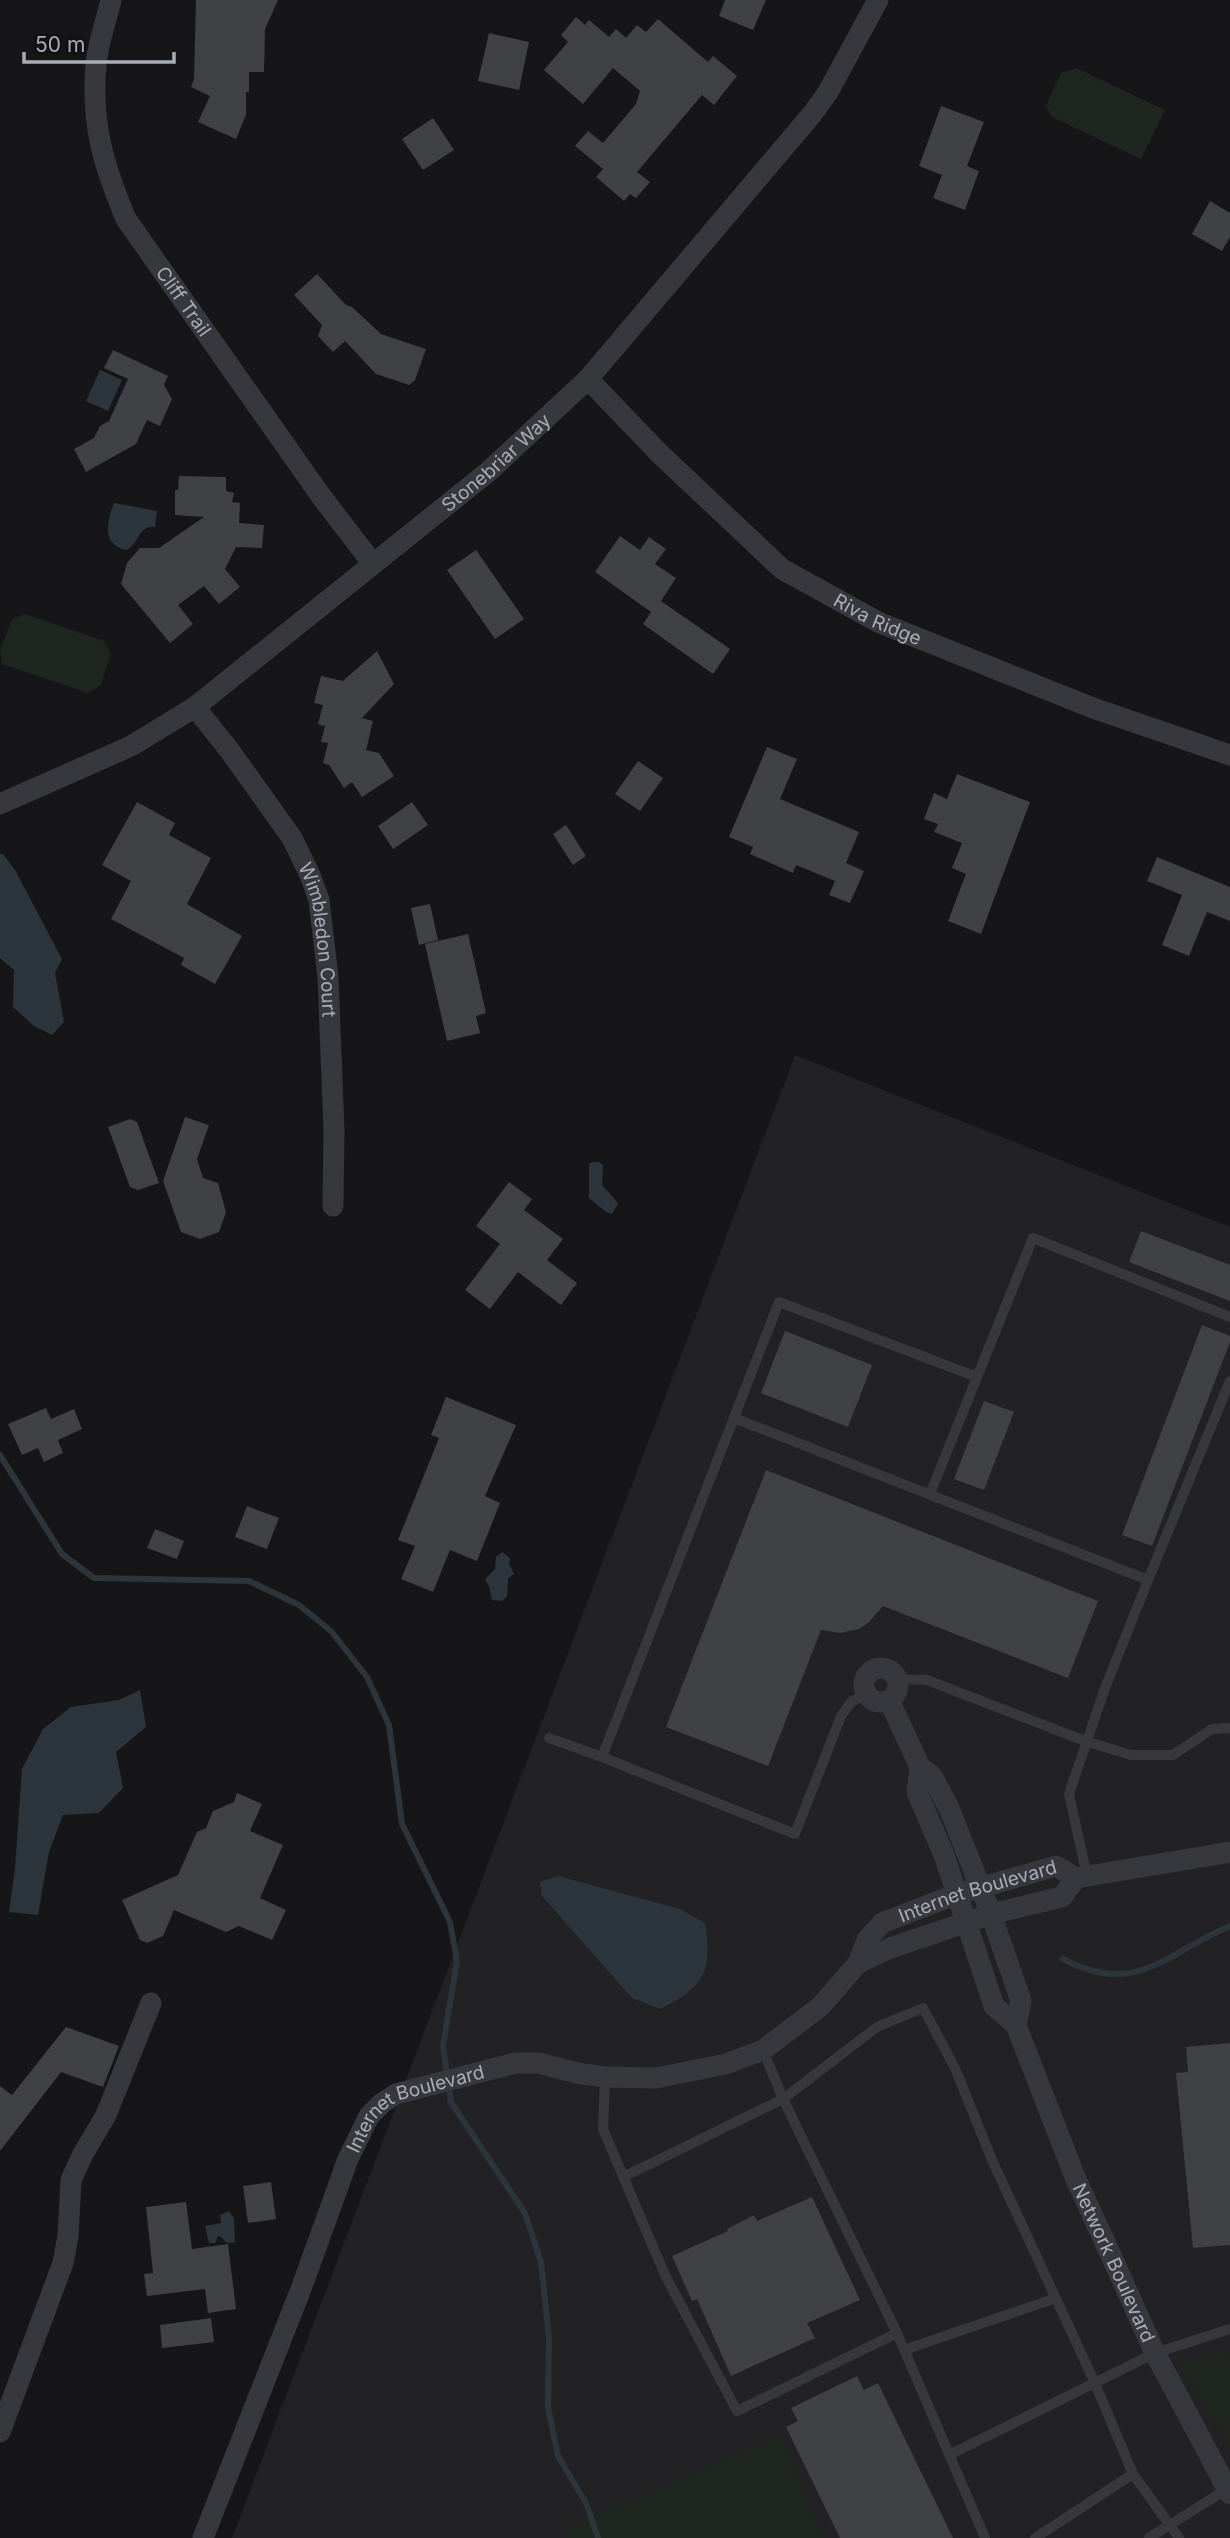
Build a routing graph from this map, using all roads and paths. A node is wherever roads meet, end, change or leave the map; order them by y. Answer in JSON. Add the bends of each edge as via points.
{"nodes":[{"id":1,"x":111,"y":0,"type":"edge"},
{"id":2,"x":878,"y":0,"type":"edge"},
{"id":3,"x":588,"y":379,"type":"junction"},
{"id":4,"x":373,"y":564,"type":"junction"},
{"id":5,"x":195,"y":707,"type":"junction"},
{"id":6,"x":1230,"y":755,"type":"edge"},
{"id":7,"x":0,"y":804,"type":"edge"},
{"id":8,"x":333,"y":1206,"type":"dead end"},
{"id":9,"x":1230,"y":1317,"type":"edge"},
{"id":10,"x":977,"y":1377,"type":"junction"},
{"id":11,"x":1230,"y":1381,"type":"edge"},
{"id":12,"x":734,"y":1418,"type":"junction"},
{"id":13,"x":930,"y":1494,"type":"junction"},
{"id":14,"x":1149,"y":1580,"type":"junction"},
{"id":15,"x":897,"y":1679,"type":"junction"},
{"id":16,"x":867,"y":1695,"type":"junction"},
{"id":17,"x":889,"y":1700,"type":"junction"},
{"id":18,"x":1230,"y":1728,"type":"edge"},
{"id":19,"x":549,"y":1738,"type":"dead end"},
{"id":20,"x":1088,"y":1742,"type":"junction"},
{"id":21,"x":601,"y":1757,"type":"junction"},
{"id":22,"x":920,"y":1767,"type":"junction"},
{"id":23,"x":1230,"y":1852,"type":"edge"},
{"id":24,"x":1082,"y":1877,"type":"junction"},
{"id":25,"x":980,"y":1888,"type":"junction"},
{"id":26,"x":957,"y":1894,"type":"junction"},
{"id":27,"x":991,"y":1914,"type":"junction"},
{"id":28,"x":968,"y":1923,"type":"junction"},
{"id":29,"x":858,"y":1963,"type":"junction"},
{"id":30,"x":151,"y":2003,"type":"dead end"},
{"id":31,"x":1016,"y":2025,"type":"junction"},
{"id":32,"x":763,"y":2050,"type":"junction"},
{"id":33,"x":605,"y":2077,"type":"junction"},
{"id":34,"x":783,"y":2099,"type":"junction"},
{"id":35,"x":623,"y":2177,"type":"junction"},
{"id":36,"x":1056,"y":2298,"type":"junction"},
{"id":37,"x":1230,"y":2329,"type":"edge"},
{"id":38,"x":897,"y":2333,"type":"junction"},
{"id":39,"x":904,"y":2350,"type":"junction"},
{"id":40,"x":1156,"y":2353,"type":"junction"},
{"id":41,"x":1094,"y":2381,"type":"junction"},
{"id":42,"x":0,"y":2432,"type":"edge"},
{"id":43,"x":949,"y":2455,"type":"junction"},
{"id":44,"x":1133,"y":2474,"type":"junction"},
{"id":45,"x":1228,"y":2491,"type":"edge"},
{"id":46,"x":1170,"y":2525,"type":"junction"},
{"id":47,"x":203,"y":2538,"type":"edge"},
{"id":48,"x":985,"y":2538,"type":"edge"},
{"id":49,"x":1035,"y":2538,"type":"edge"},
{"id":50,"x":1149,"y":2538,"type":"edge"},
{"id":51,"x":1179,"y":2538,"type":"edge"}],
"edges":[{"from":1,"to":4,"type":"street","name":"Cliff Trail","via":[[96,62],[97,121],[110,182],[127,219]]},
{"from":2,"to":3,"type":"street","name":"Stonebriar Way","via":[[813,113]]},
{"from":3,"to":4,"type":"street","name":"Stonebriar Way","via":[[488,472]]},
{"from":3,"to":6,"type":"street","name":"Riva Ridge","via":[[782,569],[878,622],[1093,708]]},
{"from":4,"to":5,"type":"street","name":"Stonebriar Way"},
{"from":5,"to":7,"type":"street","name":"Stonebriar Way","via":[[131,746]]},
{"from":5,"to":8,"type":"street","name":"Wimbledon Court","via":[[292,838],[319,900],[328,977]]},
{"from":9,"to":10,"type":"lane","via":[[1033,1238]]},
{"from":10,"to":12,"type":"lane","via":[[779,1302]]},
{"from":10,"to":13,"type":"lane"},
{"from":11,"to":14,"type":"lane"},
{"from":12,"to":13,"type":"lane"},
{"from":12,"to":21,"type":"lane"},
{"from":13,"to":14,"type":"lane"},
{"from":14,"to":20,"type":"lane"},
{"from":15,"to":16,"type":"street","via":[[891,1670],[875,1669],[864,1682]]},
{"from":15,"to":17,"type":"street","via":[[897,1691]]},
{"from":15,"to":20,"type":"lane","via":[[927,1680]]},
{"from":16,"to":17,"type":"street","via":[[877,1702]]},
{"from":16,"to":21,"type":"lane","via":[[852,1701],[841,1716],[795,1834]]},
{"from":17,"to":22,"type":"street","name":"Network Boulevard"},
{"from":18,"to":20,"type":"lane","via":[[1212,1729],[1173,1755],[1131,1755]]},
{"from":19,"to":21,"type":"lane"},
{"from":20,"to":24,"type":"lane","via":[[1069,1794]]},
{"from":22,"to":25,"type":"street","name":"Network Boulevard","via":[[932,1776],[949,1808]]},
{"from":22,"to":26,"type":"street","name":"Network Boulevard","via":[[917,1792]]},
{"from":23,"to":24,"type":"street","name":"Internet Boulevard"},
{"from":24,"to":25,"type":"street","name":"Internet Boulevard","via":[[1056,1866]]},
{"from":24,"to":27,"type":"street","name":"Internet Boulevard","via":[[1062,1897]]},
{"from":25,"to":26,"type":"street","name":"Internet Boulevard"},
{"from":25,"to":27,"type":"street","name":"Network Boulevard"},
{"from":26,"to":28,"type":"street","name":"Network Boulevard"},
{"from":26,"to":29,"type":"street","name":"Internet Boulevard","via":[[882,1923],[867,1941]]},
{"from":27,"to":28,"type":"street","name":"Internet Boulevard"},
{"from":27,"to":31,"type":"street","name":"Network Boulevard","via":[[1021,2001]]},
{"from":28,"to":29,"type":"street","name":"Internet Boulevard"},
{"from":28,"to":31,"type":"street","name":"Network Boulevard","via":[[994,2006]]},
{"from":29,"to":32,"type":"street","name":"Internet Boulevard","via":[[821,2006]]},
{"from":30,"to":42,"type":"street","via":[[106,2115],[71,2180],[62,2263]]},
{"from":31,"to":40,"type":"street","name":"Network Boulevard","via":[[1075,2177]]},
{"from":32,"to":33,"type":"street","name":"Internet Boulevard","via":[[726,2064],[656,2078]]},
{"from":32,"to":34,"type":"lane"},
{"from":33,"to":35,"type":"lane","via":[[603,2129]]},
{"from":33,"to":47,"type":"street","name":"Internet Boulevard","via":[[538,2063],[490,2067],[396,2094],[369,2116],[348,2159]]},
{"from":34,"to":35,"type":"lane"},
{"from":34,"to":36,"type":"lane","via":[[877,2028],[923,2008],[955,2067]]},
{"from":34,"to":38,"type":"lane"},
{"from":35,"to":38,"type":"lane","via":[[665,2274],[737,2411]]},
{"from":36,"to":39,"type":"lane"},
{"from":36,"to":41,"type":"lane"},
{"from":37,"to":40,"type":"lane"},
{"from":38,"to":39,"type":"lane"},
{"from":39,"to":43,"type":"lane"},
{"from":40,"to":41,"type":"lane"},
{"from":40,"to":45,"type":"street","name":"Network Boulevard"},
{"from":41,"to":43,"type":"lane"},
{"from":41,"to":44,"type":"lane"},
{"from":43,"to":48,"type":"lane"},
{"from":44,"to":46,"type":"lane"},
{"from":44,"to":49,"type":"lane"},
{"from":45,"to":46,"type":"lane"},
{"from":46,"to":50,"type":"lane"},
{"from":46,"to":51,"type":"lane"}]}
